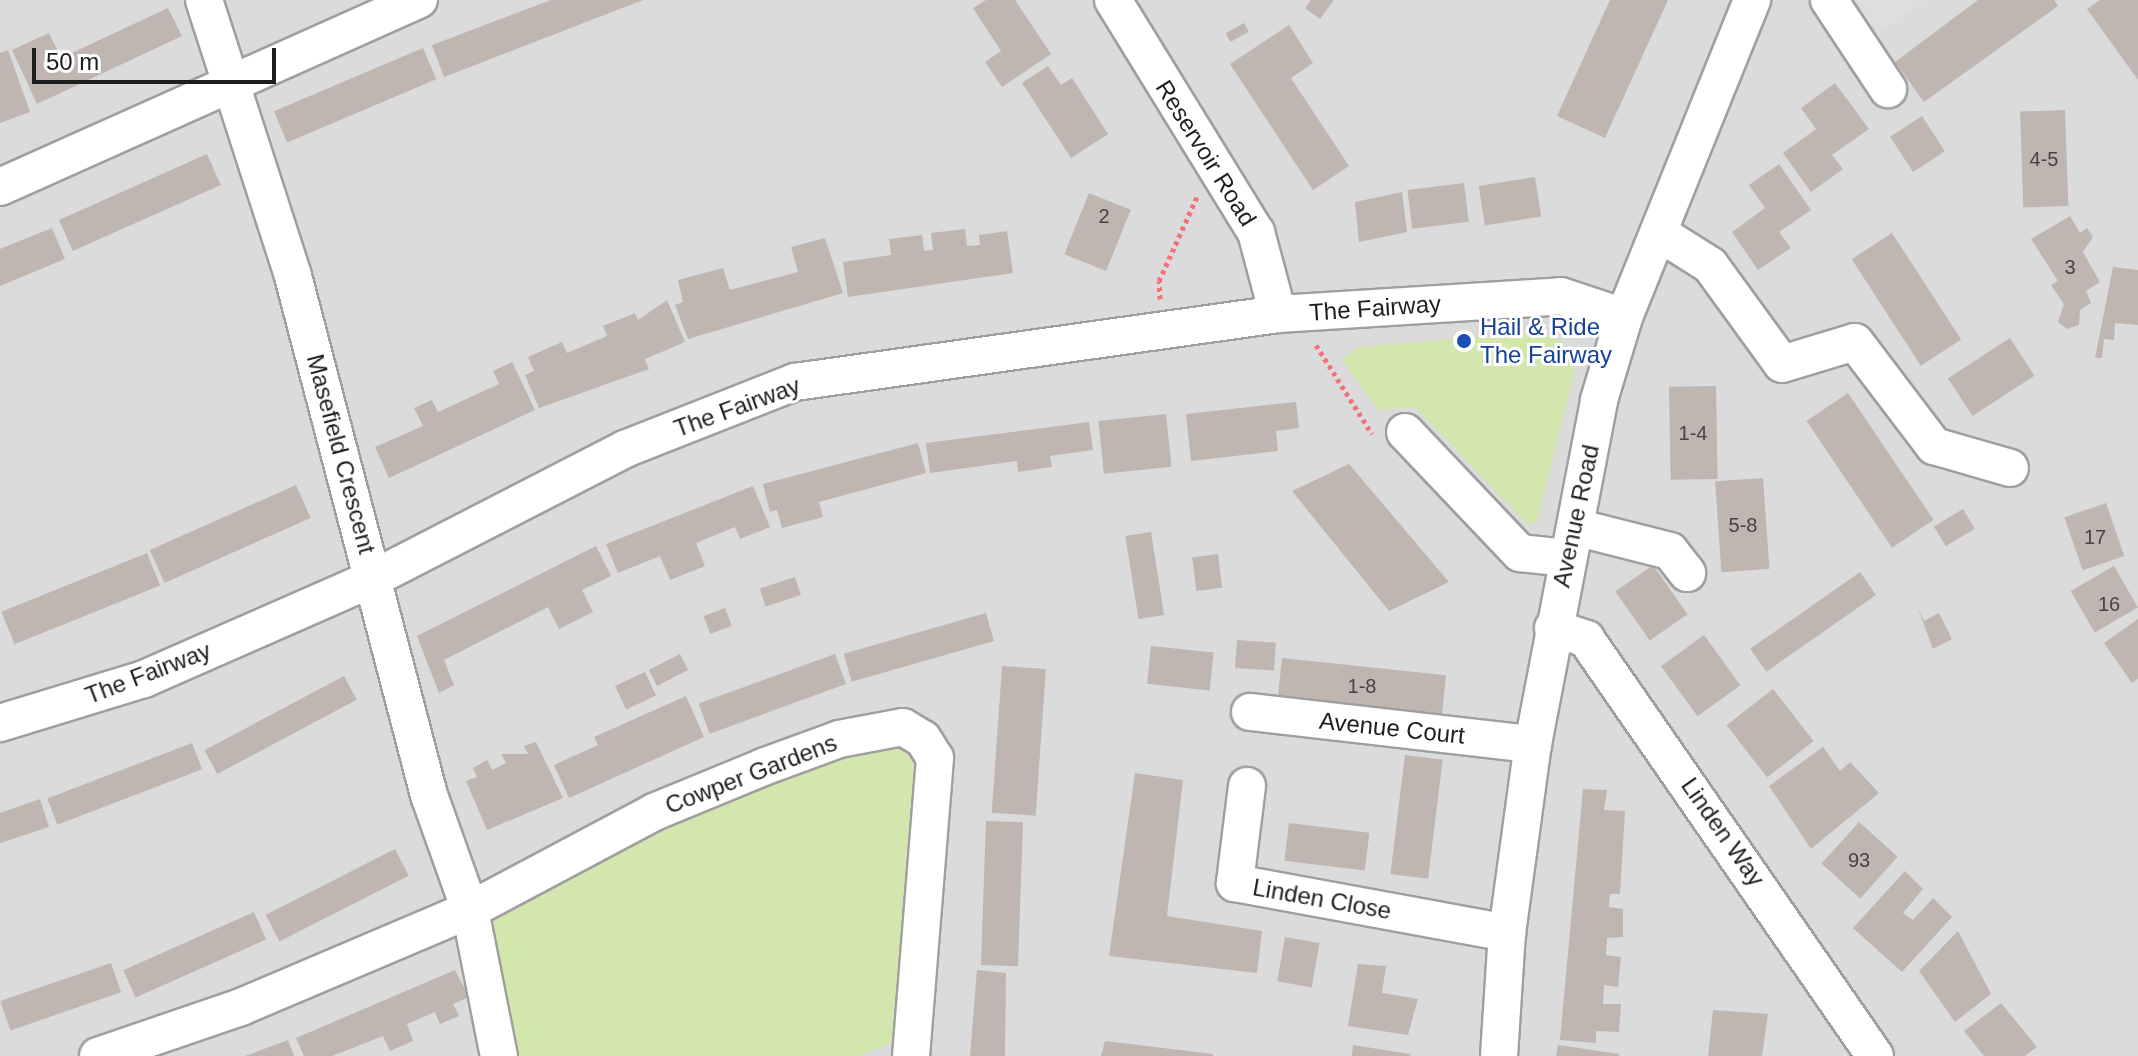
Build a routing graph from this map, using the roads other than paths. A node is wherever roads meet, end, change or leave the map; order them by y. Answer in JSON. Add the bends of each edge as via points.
{"nodes":[{"id":1,"x":204,"y":0,"type":"edge"},
{"id":2,"x":419,"y":0,"type":"edge"},
{"id":3,"x":1113,"y":0,"type":"edge"},
{"id":4,"x":1752,"y":0,"type":"edge"},
{"id":5,"x":1841,"y":4,"type":"edge"},
{"id":6,"x":237,"y":83,"type":"junction"},
{"id":7,"x":1888,"y":89,"type":"dead end"},
{"id":8,"x":0,"y":187,"type":"edge"},
{"id":9,"x":1659,"y":233,"type":"junction"},
{"id":10,"x":1288,"y":314,"type":"junction"},
{"id":11,"x":1624,"y":317,"type":"junction"},
{"id":12,"x":1405,"y":432,"type":"road end"},
{"id":13,"x":2010,"y":468,"type":"dead end"},
{"id":14,"x":1571,"y":543,"type":"junction"},
{"id":15,"x":1687,"y":573,"type":"dead end"},
{"id":16,"x":374,"y":578,"type":"junction"},
{"id":17,"x":1553,"y":628,"type":"junction"},
{"id":18,"x":1250,"y":712,"type":"dead end"},
{"id":19,"x":0,"y":723,"type":"edge"},
{"id":20,"x":1533,"y":744,"type":"junction"},
{"id":21,"x":1247,"y":786,"type":"dead end"},
{"id":22,"x":470,"y":910,"type":"junction"},
{"id":23,"x":1507,"y":933,"type":"junction"},
{"id":24,"x":98,"y":1056,"type":"edge"},
{"id":25,"x":499,"y":1056,"type":"edge"},
{"id":26,"x":911,"y":1056,"type":"edge"},
{"id":27,"x":1499,"y":1056,"type":"edge"},
{"id":28,"x":1875,"y":1056,"type":"edge"}],
"edges":[{"from":1,"to":6,"type":"street","name":"Masefield Crescent"},
{"from":2,"to":6,"type":"street"},
{"from":3,"to":10,"type":"street","name":"Reservoir Road","via":[[1256,232]]},
{"from":4,"to":9,"type":"street","name":"Avenue Road"},
{"from":5,"to":7,"type":"street"},
{"from":6,"to":8,"type":"street"},
{"from":6,"to":16,"type":"street","name":"Masefield Crescent"},
{"from":9,"to":11,"type":"street","name":"Avenue Road"},
{"from":9,"to":13,"type":"street","via":[[1710,265],[1782,364],[1855,342],[1934,446]]},
{"from":10,"to":11,"type":"street","name":"The Fairway","via":[[1561,296]]},
{"from":10,"to":16,"type":"street","name":"The Fairway","via":[[795,382],[625,449]]},
{"from":11,"to":14,"type":"street","name":"Avenue Road","via":[[1599,400]]},
{"from":12,"to":14,"type":"street","via":[[1520,553]]},
{"from":14,"to":15,"type":"street","via":[[1670,551]]},
{"from":14,"to":17,"type":"street","name":"Avenue Road"},
{"from":16,"to":19,"type":"street","name":"The Fairway","via":[[144,679]]},
{"from":16,"to":22,"type":"street","name":"Masefield Crescent","via":[[429,795]]},
{"from":17,"to":20,"type":"street","name":"Avenue Road"},
{"from":17,"to":28,"type":"street","name":"Linden Way","via":[[1586,639]]},
{"from":18,"to":20,"type":"street","name":"Avenue Court"},
{"from":20,"to":23,"type":"street","name":"Avenue Road"},
{"from":21,"to":23,"type":"street","name":"Linden Close","via":[[1235,883]]},
{"from":22,"to":24,"type":"street","name":"Cowper Gardens","via":[[241,1007]]},
{"from":22,"to":25,"type":"street"},
{"from":22,"to":26,"type":"street","name":"Cowper Gardens","via":[[654,812],[839,739],[903,727],[923,739],[935,758]]},
{"from":23,"to":27,"type":"street","name":"Avenue Road"}]}
